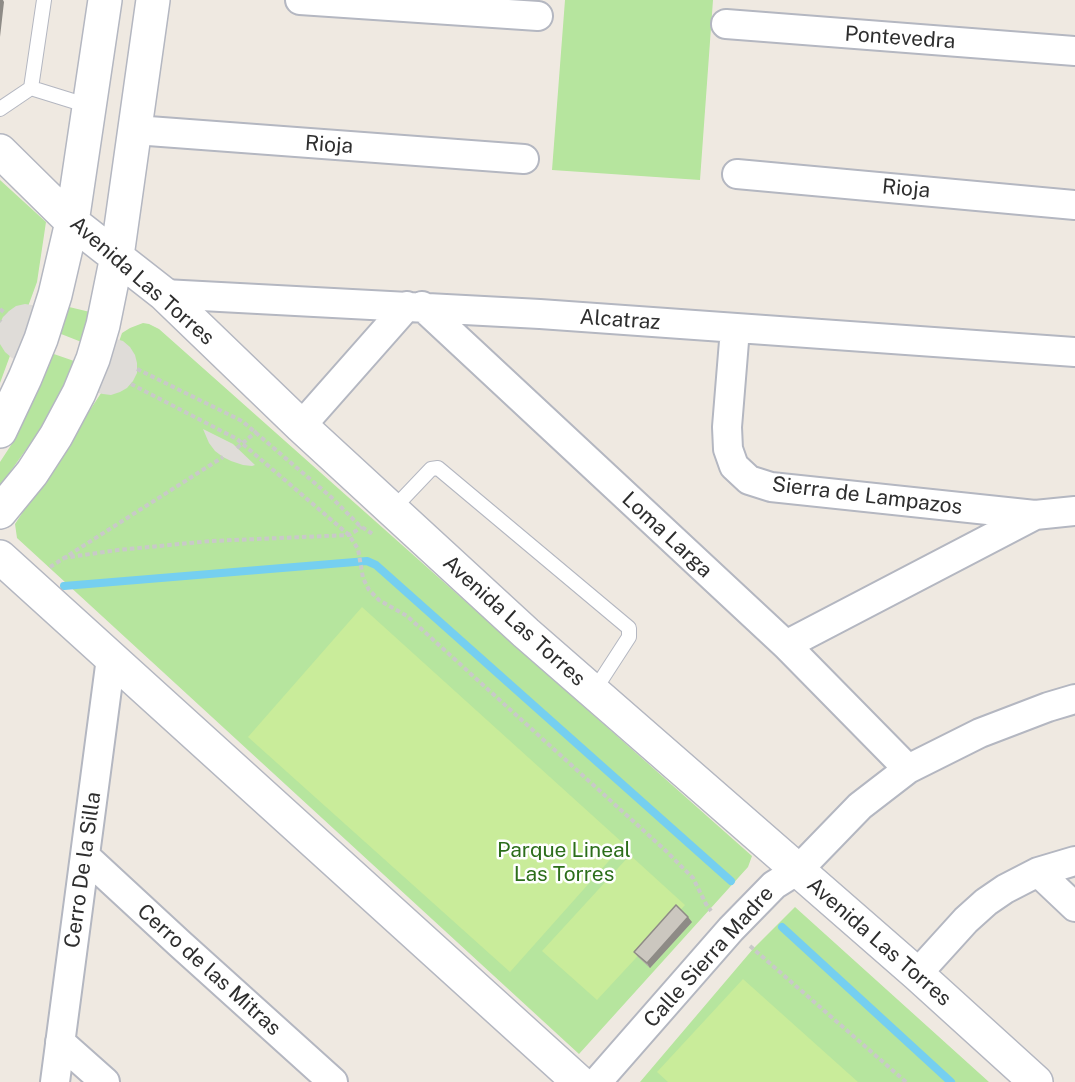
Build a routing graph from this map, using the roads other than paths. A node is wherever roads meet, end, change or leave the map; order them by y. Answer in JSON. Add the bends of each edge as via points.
{"nodes":[{"id":1,"x":44,"y":0,"type":"edge"},
{"id":2,"x":105,"y":0,"type":"edge"},
{"id":3,"x":153,"y":0,"type":"edge"},
{"id":4,"x":300,"y":0,"type":"edge"},
{"id":5,"x":538,"y":16,"type":"dead end"},
{"id":6,"x":726,"y":24,"type":"dead end"},
{"id":7,"x":1075,"y":51,"type":"edge"},
{"id":8,"x":31,"y":88,"type":"junction"},
{"id":9,"x":89,"y":106,"type":"junction"},
{"id":10,"x":0,"y":109,"type":"edge"},
{"id":11,"x":135,"y":130,"type":"junction"},
{"id":12,"x":0,"y":151,"type":"edge"},
{"id":13,"x":524,"y":159,"type":"dead end"},
{"id":14,"x":736,"y":174,"type":"dead end"},
{"id":15,"x":1075,"y":205,"type":"edge"},
{"id":16,"x":72,"y":222,"type":"junction"},
{"id":17,"x":117,"y":256,"type":"junction"},
{"id":18,"x":164,"y":294,"type":"junction"},
{"id":19,"x":414,"y":306,"type":"junction"},
{"id":20,"x":735,"y":329,"type":"junction"},
{"id":21,"x":1075,"y":352,"type":"edge"},
{"id":22,"x":301,"y":426,"type":"junction"},
{"id":23,"x":0,"y":431,"type":"edge"},
{"id":24,"x":392,"y":510,"type":"junction"},
{"id":25,"x":1075,"y":511,"type":"edge"},
{"id":26,"x":0,"y":512,"type":"edge"},
{"id":27,"x":1035,"y":515,"type":"junction"},
{"id":28,"x":0,"y":557,"type":"edge"},
{"id":29,"x":786,"y":645,"type":"junction"},
{"id":30,"x":111,"y":658,"type":"junction"},
{"id":31,"x":593,"y":692,"type":"junction"},
{"id":32,"x":1075,"y":699,"type":"edge"},
{"id":33,"x":908,"y":769,"type":"junction"},
{"id":34,"x":86,"y":857,"type":"junction"},
{"id":35,"x":1075,"y":861,"type":"edge"},
{"id":36,"x":798,"y":870,"type":"junction"},
{"id":37,"x":1038,"y":872,"type":"junction"},
{"id":38,"x":1075,"y":907,"type":"edge"},
{"id":39,"x":917,"y":974,"type":"junction"},
{"id":40,"x":60,"y":1042,"type":"junction"},
{"id":41,"x":55,"y":1082,"type":"edge"},
{"id":42,"x":105,"y":1082,"type":"edge"},
{"id":43,"x":333,"y":1082,"type":"edge"},
{"id":44,"x":579,"y":1082,"type":"edge"},
{"id":45,"x":597,"y":1082,"type":"edge"},
{"id":46,"x":1036,"y":1082,"type":"edge"}],
"edges":[{"from":1,"to":8,"type":"lane"},
{"from":2,"to":9,"type":"street"},
{"from":3,"to":11,"type":"street"},
{"from":4,"to":5,"type":"street"},
{"from":6,"to":7,"type":"street","name":"Pontevedra"},
{"from":8,"to":9,"type":"lane"},
{"from":8,"to":10,"type":"lane"},
{"from":9,"to":16,"type":"street"},
{"from":11,"to":13,"type":"street","name":"Rioja"},
{"from":11,"to":17,"type":"street"},
{"from":12,"to":16,"type":"street","name":"Avenida Las Torres"},
{"from":14,"to":15,"type":"street","name":"Rioja"},
{"from":16,"to":17,"type":"street","name":"Avenida Las Torres"},
{"from":16,"to":23,"type":"street","via":[[41,339]]},
{"from":17,"to":18,"type":"street","name":"Avenida Las Torres"},
{"from":17,"to":26,"type":"street","via":[[103,325],[80,393],[45,454]]},
{"from":18,"to":19,"type":"street","name":"Alcatraz"},
{"from":18,"to":22,"type":"street","name":"Avenida Las Torres"},
{"from":19,"to":20,"type":"street","name":"Alcatraz"},
{"from":19,"to":22,"type":"street"},
{"from":19,"to":29,"type":"street","name":"Loma Larga"},
{"from":20,"to":21,"type":"street","name":"Alcatraz"},
{"from":20,"to":27,"type":"street","name":"Sierra de Lampazos","via":[[727,427],[729,449],[734,466],[749,480],[771,487]]},
{"from":22,"to":24,"type":"street","name":"Avenida Las Torres"},
{"from":24,"to":31,"type":"street","name":"Avenida Las Torres"},
{"from":24,"to":31,"type":"lane","via":[[431,470],[438,468],[628,628],[628,637]]},
{"from":25,"to":27,"type":"street"},
{"from":27,"to":29,"type":"street"},
{"from":28,"to":30,"type":"street"},
{"from":29,"to":33,"type":"street","name":"Loma Larga"},
{"from":30,"to":34,"type":"street","name":"Cerro De la Silla"},
{"from":30,"to":44,"type":"street"},
{"from":31,"to":36,"type":"street","name":"Avenida Las Torres"},
{"from":32,"to":33,"type":"street","name":"Calle Sierra Madre","via":[[980,733]]},
{"from":33,"to":36,"type":"street","name":"Calle Sierra Madre","via":[[860,806]]},
{"from":34,"to":40,"type":"street","name":"Cerro De la Silla"},
{"from":34,"to":43,"type":"street","name":"Cerro de las Mitras"},
{"from":35,"to":37,"type":"street"},
{"from":36,"to":39,"type":"street","name":"Avenida Las Torres"},
{"from":36,"to":45,"type":"street","name":"Calle Sierra Madre","via":[[774,885],[731,930]]},
{"from":37,"to":38,"type":"street"},
{"from":37,"to":39,"type":"street","via":[[986,902]]},
{"from":39,"to":46,"type":"street","name":"Avenida Las Torres"},
{"from":40,"to":41,"type":"street","name":"Cerro De la Silla"},
{"from":40,"to":42,"type":"street"}]}
